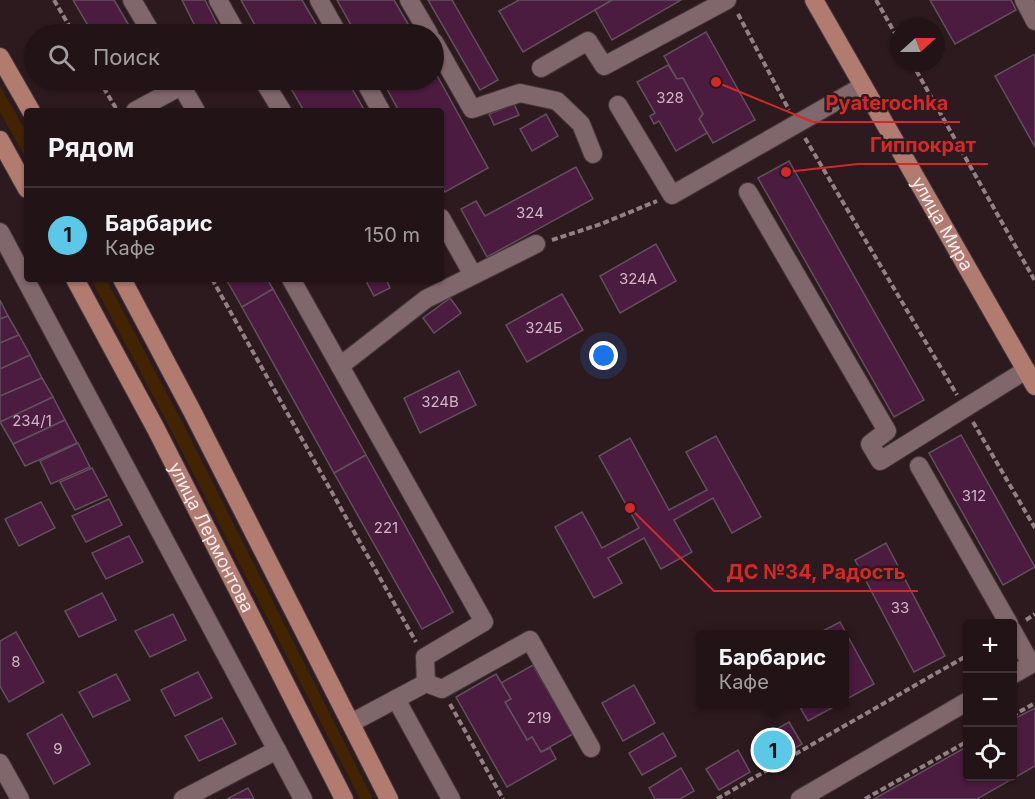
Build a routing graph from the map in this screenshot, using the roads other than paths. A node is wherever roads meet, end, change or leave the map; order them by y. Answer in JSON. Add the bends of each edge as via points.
{"nodes":[{"id":1,"x":132,"y":0,"type":"edge"},
{"id":2,"x":218,"y":0,"type":"edge"},
{"id":3,"x":319,"y":0,"type":"edge"},
{"id":4,"x":409,"y":0,"type":"edge"},
{"id":5,"x":814,"y":0,"type":"edge"},
{"id":6,"x":1024,"y":0,"type":"edge"},
{"id":7,"x":731,"y":5,"type":"edge"},
{"id":8,"x":1035,"y":21,"type":"edge"},
{"id":9,"x":146,"y":24,"type":"edge"},
{"id":10,"x":231,"y":24,"type":"edge"},
{"id":11,"x":332,"y":24,"type":"edge"},
{"id":12,"x":423,"y":24,"type":"edge"},
{"id":13,"x":0,"y":57,"type":"edge"},
{"id":14,"x":444,"y":60,"type":"edge"},
{"id":15,"x":541,"y":68,"type":"dead end"},
{"id":16,"x":863,"y":86,"type":"junction"},
{"id":17,"x":170,"y":90,"type":"edge"},
{"id":18,"x":187,"y":90,"type":"edge"},
{"id":19,"x":269,"y":90,"type":"edge"},
{"id":20,"x":369,"y":90,"type":"edge"},
{"id":21,"x":618,"y":105,"type":"dead end"},
{"id":22,"x":29,"y":108,"type":"edge"},
{"id":23,"x":140,"y":108,"type":"edge"},
{"id":24,"x":195,"y":108,"type":"edge"},
{"id":25,"x":280,"y":108,"type":"edge"},
{"id":26,"x":379,"y":108,"type":"edge"},
{"id":27,"x":0,"y":140,"type":"edge"},
{"id":28,"x":593,"y":154,"type":"dead end"},
{"id":29,"x":24,"y":184,"type":"edge"},
{"id":30,"x":748,"y":192,"type":"dead end"},
{"id":31,"x":444,"y":223,"type":"edge"},
{"id":32,"x":0,"y":232,"type":"edge"},
{"id":33,"x":536,"y":244,"type":"road end"},
{"id":34,"x":473,"y":275,"type":"junction"},
{"id":35,"x":24,"y":277,"type":"edge"},
{"id":36,"x":27,"y":282,"type":"edge"},
{"id":37,"x":77,"y":282,"type":"edge"},
{"id":38,"x":124,"y":282,"type":"edge"},
{"id":39,"x":293,"y":282,"type":"edge"},
{"id":40,"x":340,"y":366,"type":"junction"},
{"id":41,"x":1026,"y":370,"type":"junction"},
{"id":42,"x":1035,"y":386,"type":"edge"},
{"id":43,"x":919,"y":466,"type":"dead end"},
{"id":44,"x":1006,"y":619,"type":"edge"},
{"id":45,"x":1017,"y":638,"type":"edge"},
{"id":46,"x":1033,"y":663,"type":"edge"},
{"id":47,"x":1016,"y":673,"type":"edge"},
{"id":48,"x":434,"y":686,"type":"junction"},
{"id":49,"x":396,"y":699,"type":"junction"},
{"id":50,"x":963,"y":704,"type":"edge"},
{"id":51,"x":351,"y":723,"type":"junction"},
{"id":52,"x":591,"y":748,"type":"dead end"},
{"id":53,"x":277,"y":750,"type":"junction"},
{"id":54,"x":0,"y":763,"type":"edge"},
{"id":55,"x":20,"y":799,"type":"edge"},
{"id":56,"x":183,"y":799,"type":"edge"},
{"id":57,"x":303,"y":799,"type":"edge"},
{"id":58,"x":344,"y":799,"type":"edge"},
{"id":59,"x":389,"y":799,"type":"edge"},
{"id":60,"x":451,"y":799,"type":"edge"},
{"id":61,"x":800,"y":799,"type":"edge"}],
"edges":[{"from":1,"to":9,"type":"street"},
{"from":2,"to":10,"type":"street"},
{"from":3,"to":11,"type":"street"},
{"from":4,"to":12,"type":"street"},
{"from":5,"to":16,"type":"main road","name":"улица Мира"},
{"from":6,"to":8,"type":"street"},
{"from":7,"to":15,"type":"street","via":[[604,66],[588,41]]},
{"from":13,"to":22,"type":"main road"},
{"from":14,"to":28,"type":"street","via":[[472,109],[520,93],[557,101],[581,124]]},
{"from":16,"to":21,"type":"street","via":[[672,195]]},
{"from":16,"to":41,"type":"main road","name":"улица Мира"},
{"from":17,"to":23,"type":"street"},
{"from":18,"to":24,"type":"street"},
{"from":19,"to":25,"type":"street"},
{"from":20,"to":26,"type":"street"},
{"from":27,"to":29,"type":"main road"},
{"from":30,"to":41,"type":"street","via":[[886,431],[870,444],[880,461]]},
{"from":31,"to":34,"type":"street"},
{"from":32,"to":35,"type":"street"},
{"from":33,"to":34,"type":"street"},
{"from":34,"to":40,"type":"street","via":[[426,299]]},
{"from":36,"to":53,"type":"street"},
{"from":37,"to":58,"type":"main road","name":"улица Лермонтова"},
{"from":38,"to":51,"type":"main road"},
{"from":39,"to":40,"type":"street"},
{"from":40,"to":48,"type":"street","via":[[484,622],[425,657]]},
{"from":41,"to":42,"type":"main road","name":"улица Мира"},
{"from":43,"to":44,"type":"street"},
{"from":45,"to":46,"type":"street"},
{"from":46,"to":47,"type":"street"},
{"from":48,"to":49,"type":"street"},
{"from":48,"to":52,"type":"street","via":[[531,640]]},
{"from":49,"to":51,"type":"street"},
{"from":49,"to":60,"type":"street"},
{"from":50,"to":61,"type":"street"},
{"from":51,"to":59,"type":"main road"},
{"from":53,"to":56,"type":"street"},
{"from":53,"to":57,"type":"street"},
{"from":54,"to":55,"type":"street"}]}
